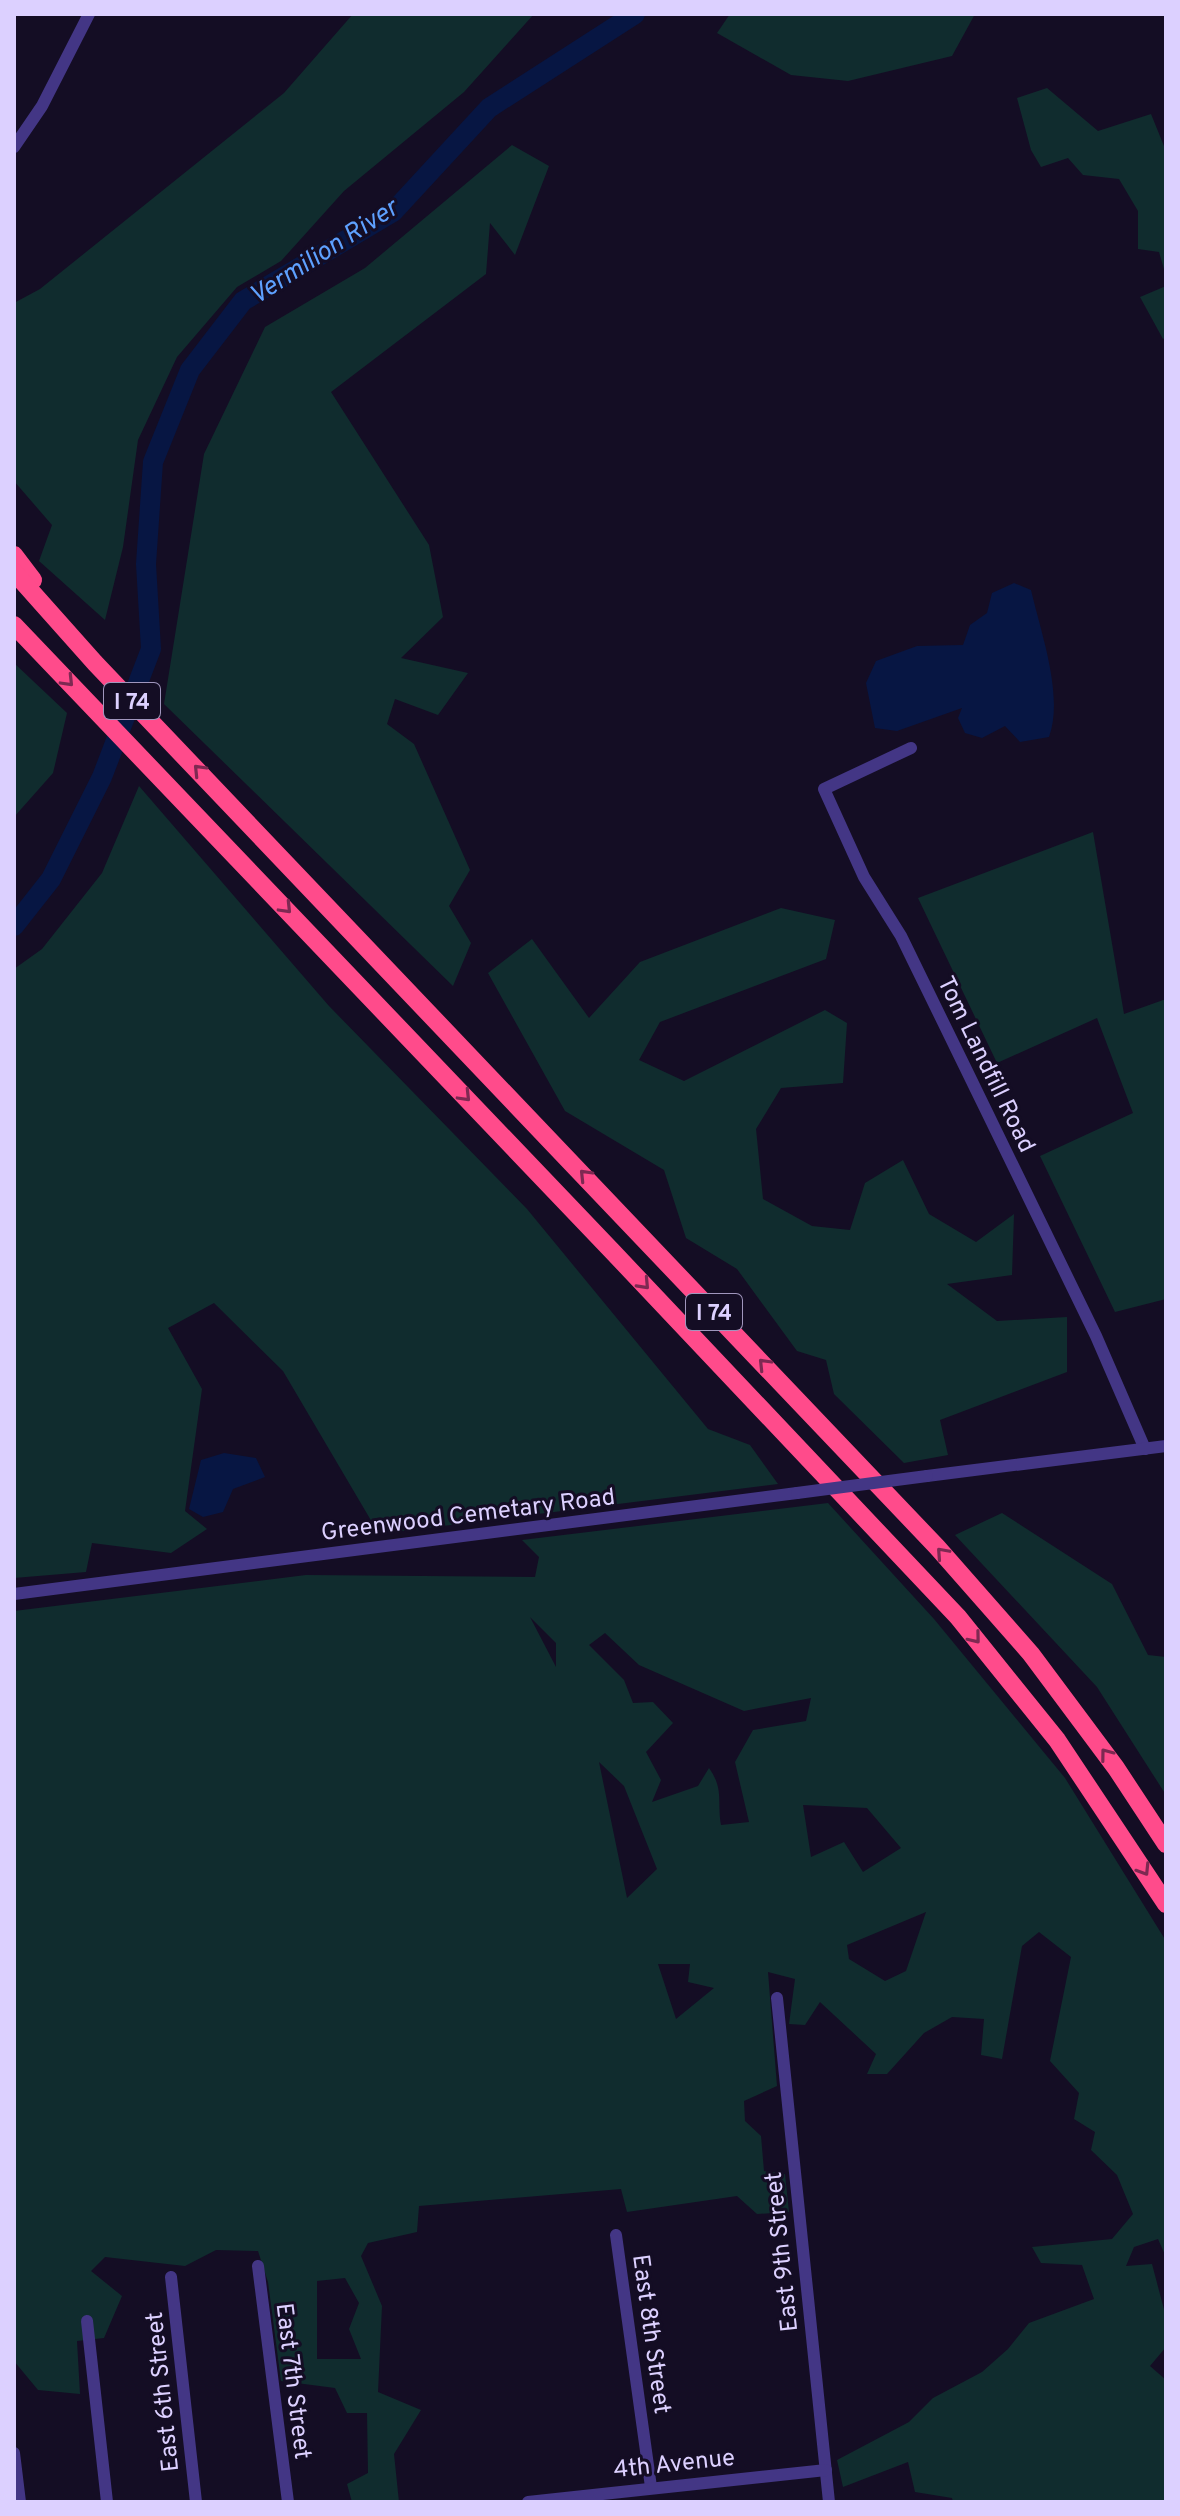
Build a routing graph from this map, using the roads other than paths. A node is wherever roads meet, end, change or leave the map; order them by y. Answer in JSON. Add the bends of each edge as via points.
{"nodes":[{"id":1,"x":89,"y":14,"type":"edge"},
{"id":2,"x":14,"y":147,"type":"edge"},
{"id":3,"x":16,"y":563,"type":"edge"},
{"id":4,"x":14,"y":625,"type":"edge"},
{"id":5,"x":911,"y":748,"type":"dead end"},
{"id":6,"x":1166,"y":1446,"type":"edge"},
{"id":7,"x":1145,"y":1449,"type":"junction"},
{"id":8,"x":14,"y":1594,"type":"edge"},
{"id":9,"x":1166,"y":1844,"type":"edge"},
{"id":10,"x":1166,"y":1904,"type":"edge"},
{"id":11,"x":777,"y":1998,"type":"dead end"},
{"id":12,"x":616,"y":2235,"type":"dead end"},
{"id":13,"x":258,"y":2266,"type":"dead end"},
{"id":14,"x":171,"y":2277,"type":"dead end"},
{"id":15,"x":87,"y":2321,"type":"dead end"},
{"id":16,"x":14,"y":2453,"type":"edge"},
{"id":17,"x":826,"y":2470,"type":"junction"},
{"id":18,"x":651,"y":2487,"type":"junction"},
{"id":19,"x":20,"y":2502,"type":"edge"},
{"id":20,"x":107,"y":2502,"type":"edge"},
{"id":21,"x":196,"y":2502,"type":"edge"},
{"id":22,"x":288,"y":2502,"type":"edge"},
{"id":23,"x":528,"y":2502,"type":"edge"},
{"id":24,"x":829,"y":2502,"type":"edge"}],
"edges":[{"from":1,"to":2,"type":"street","via":[[42,106]]},
{"from":9,"to":3,"type":"highway","number":"I 74","one_way":true,"via":[[1031,1654],[937,1547],[95,663]]},
{"from":4,"to":10,"type":"highway","number":"I 74","one_way":true,"via":[[958,1617],[1057,1740]]},
{"from":5,"to":7,"type":"street","name":"Tom Landfill Road","via":[[824,789],[1096,1336]]},
{"from":6,"to":7,"type":"street","name":"Greenwood Cemetary Road"},
{"from":7,"to":8,"type":"street","name":"Greenwood Cemetary Road","bridge":true},
{"from":11,"to":17,"type":"street","name":"East 9th Street"},
{"from":12,"to":18,"type":"street","name":"East 8th Street"},
{"from":13,"to":22,"type":"street","name":"East 7th Street"},
{"from":14,"to":21,"type":"street","name":"East 6th Street"},
{"from":15,"to":20,"type":"street"},
{"from":16,"to":19,"type":"street"},
{"from":17,"to":18,"type":"street","name":"4th Avenue"},
{"from":17,"to":24,"type":"street","name":"East 9th Street"},
{"from":18,"to":23,"type":"street","name":"4th Avenue"}]}
